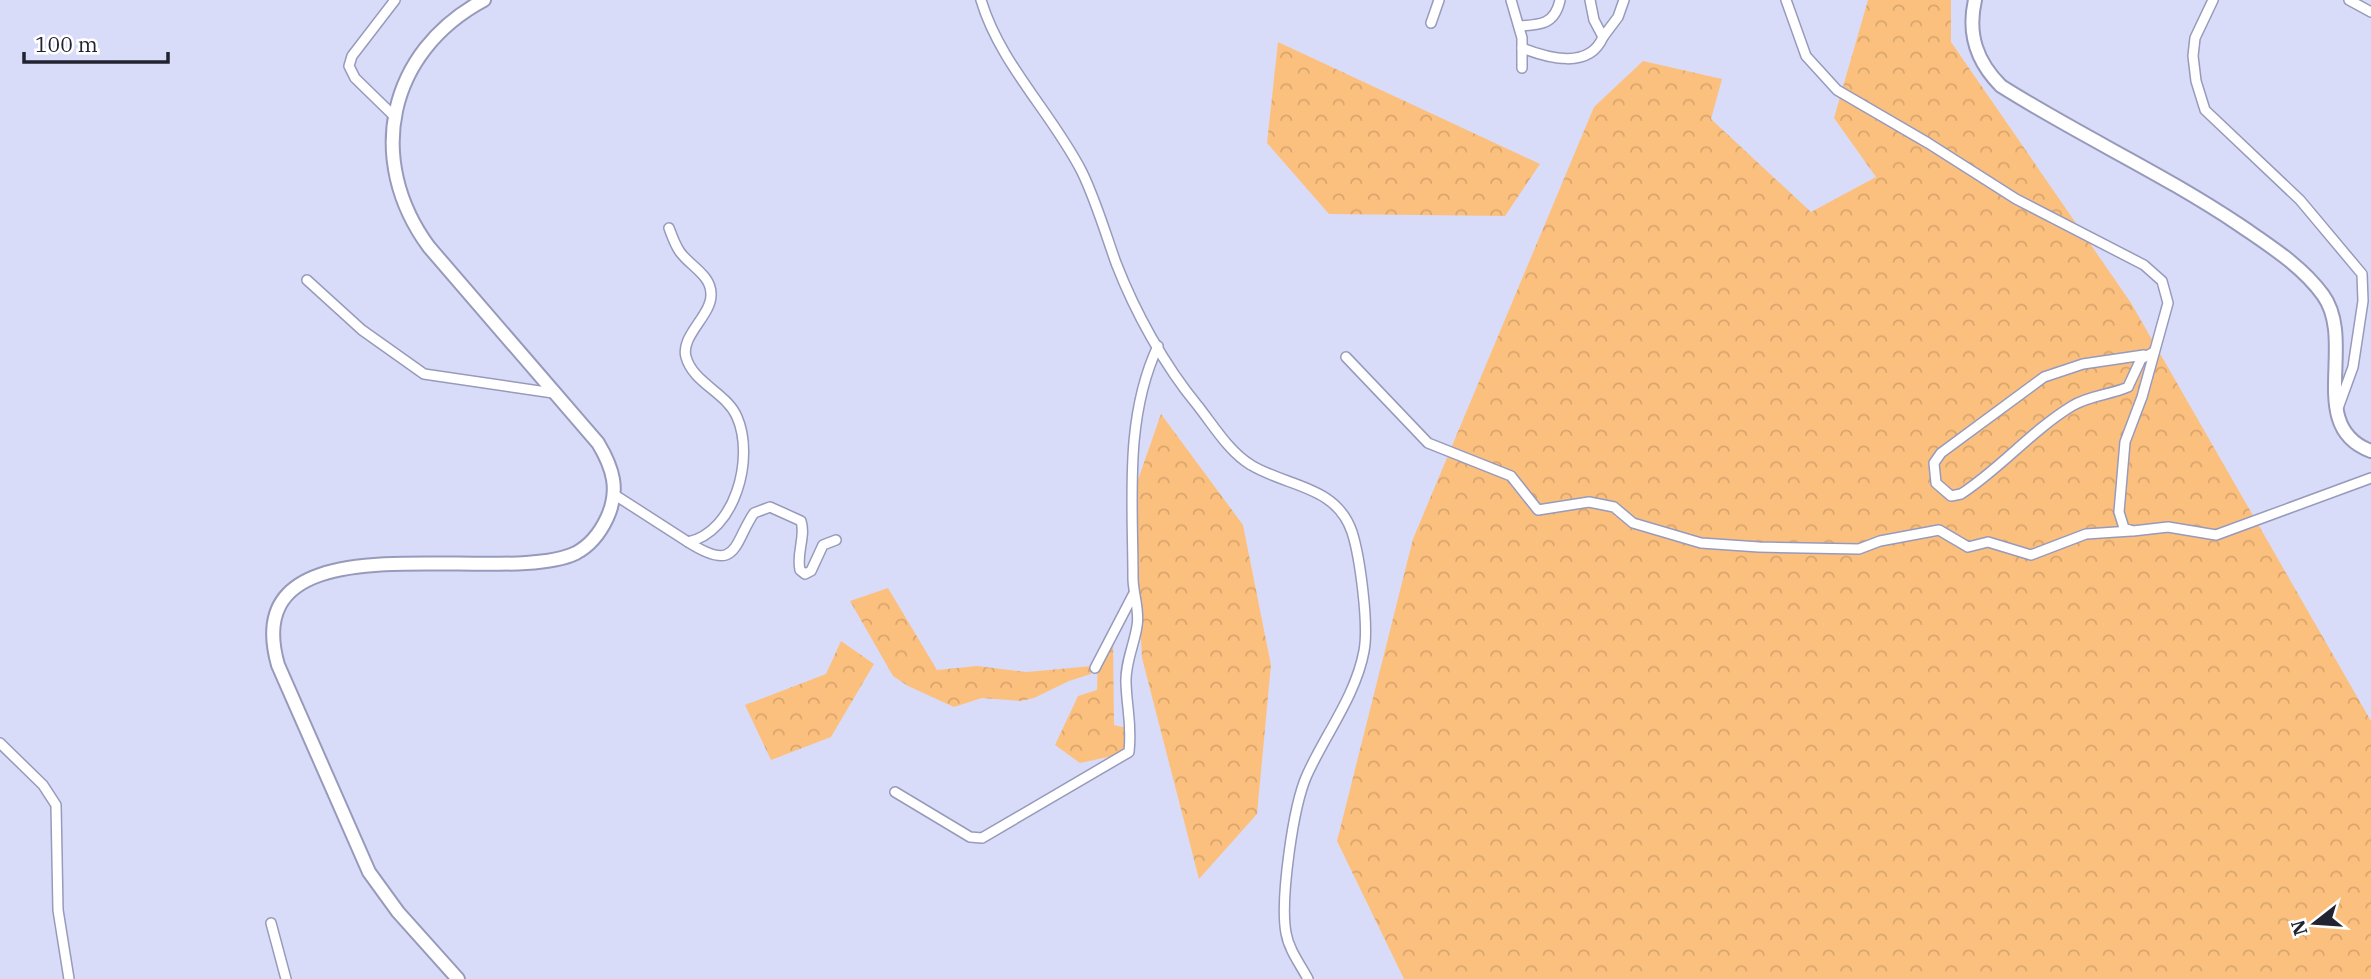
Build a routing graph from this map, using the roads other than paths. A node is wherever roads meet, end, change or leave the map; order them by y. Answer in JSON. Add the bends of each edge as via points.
{"nodes":[{"id":1,"x":395,"y":0,"type":"edge"},
{"id":2,"x":484,"y":0,"type":"edge"},
{"id":3,"x":981,"y":0,"type":"edge"},
{"id":4,"x":1440,"y":0,"type":"edge"},
{"id":5,"x":1511,"y":0,"type":"edge"},
{"id":6,"x":1560,"y":0,"type":"edge"},
{"id":7,"x":1590,"y":0,"type":"edge"},
{"id":8,"x":1623,"y":0,"type":"edge"},
{"id":9,"x":1786,"y":0,"type":"edge"},
{"id":10,"x":1975,"y":0,"type":"edge"},
{"id":11,"x":2213,"y":0,"type":"edge"},
{"id":12,"x":2349,"y":0,"type":"edge"},
{"id":13,"x":2362,"y":4,"type":"edge"},
{"id":14,"x":2371,"y":12,"type":"edge"},
{"id":15,"x":1431,"y":23,"type":"dead end"},
{"id":16,"x":1519,"y":26,"type":"junction"},
{"id":17,"x":1603,"y":37,"type":"junction"},
{"id":18,"x":1522,"y":48,"type":"junction"},
{"id":19,"x":1522,"y":68,"type":"dead end"},
{"id":20,"x":395,"y":117,"type":"junction"},
{"id":21,"x":669,"y":228,"type":"dead end"},
{"id":22,"x":307,"y":279,"type":"dead end"},
{"id":23,"x":1158,"y":346,"type":"junction"},
{"id":24,"x":2149,"y":354,"type":"junction"},
{"id":25,"x":1346,"y":357,"type":"dead end"},
{"id":26,"x":553,"y":393,"type":"junction"},
{"id":27,"x":2336,"y":412,"type":"junction"},
{"id":28,"x":2371,"y":451,"type":"edge"},
{"id":29,"x":2371,"y":478,"type":"edge"},
{"id":30,"x":615,"y":495,"type":"junction"},
{"id":31,"x":2133,"y":531,"type":"junction"},
{"id":32,"x":836,"y":540,"type":"dead end"},
{"id":33,"x":688,"y":542,"type":"junction"},
{"id":34,"x":1133,"y":593,"type":"junction"},
{"id":35,"x":1095,"y":668,"type":"dead end"},
{"id":36,"x":0,"y":743,"type":"edge"},
{"id":37,"x":895,"y":792,"type":"dead end"},
{"id":38,"x":271,"y":923,"type":"dead end"},
{"id":39,"x":69,"y":979,"type":"edge"},
{"id":40,"x":286,"y":979,"type":"edge"},
{"id":41,"x":457,"y":979,"type":"edge"},
{"id":42,"x":1308,"y":979,"type":"edge"}],
"edges":[{"from":1,"to":20,"type":"street","via":[[349,66],[355,78]]},
{"from":2,"to":20,"type":"main road","via":[[440,29],[423,49],[406,79]]},
{"from":3,"to":23,"type":"street","via":[[1005,52],[1083,173],[1125,285]]},
{"from":4,"to":15,"type":"street"},
{"from":5,"to":16,"type":"street"},
{"from":6,"to":16,"type":"street","via":[[1547,22]]},
{"from":7,"to":17,"type":"street"},
{"from":8,"to":17,"type":"street","via":[[1618,17]]},
{"from":9,"to":24,"type":"street","via":[[1806,56],[1837,90],[2016,200],[2151,270],[2168,297],[2165,321]]},
{"from":10,"to":27,"type":"main road","via":[[1972,27],[1977,55],[2001,86],[2194,195],[2267,244],[2313,283],[2329,303],[2337,331]]},
{"from":11,"to":27,"type":"street","via":[[2195,38],[2193,56],[2205,110],[2300,200],[2362,274],[2364,292],[2353,367]]},
{"from":12,"to":13,"type":"street"},
{"from":13,"to":14,"type":"street"},
{"from":16,"to":18,"type":"street"},
{"from":17,"to":18,"type":"street","via":[[1596,49],[1577,58],[1553,58]]},
{"from":18,"to":19,"type":"street"},
{"from":20,"to":26,"type":"main road","via":[[393,162],[410,220]]},
{"from":21,"to":33,"type":"street","via":[[680,251],[711,290],[710,303],[687,345],[686,356],[730,405],[743,449],[737,487],[722,521],[706,537]]},
{"from":22,"to":26,"type":"street","via":[[362,330],[424,374]]},
{"from":23,"to":34,"type":"street","via":[[1141,390],[1133,452]]},
{"from":23,"to":42,"type":"street","via":[[1195,402],[1241,458],[1323,496],[1342,514],[1355,545],[1364,649],[1359,670],[1305,779],[1288,870],[1285,930]]},
{"from":24,"to":24,"type":"street","via":[[2128,387],[2092,396],[2070,408],[1961,495],[1951,496],[1936,483],[1934,463],[1941,453],[2044,377],[2083,364]]},
{"from":24,"to":31,"type":"street","via":[[2122,458],[2119,518],[2124,528]]},
{"from":25,"to":31,"type":"street","via":[[1428,443],[1511,476],[1538,510],[1589,502],[1614,507],[1633,523],[1701,543],[1759,547],[1859,548],[1939,530],[1968,547],[1988,542],[2031,555],[2086,534]]},
{"from":26,"to":30,"type":"main road","via":[[602,451],[613,473]]},
{"from":27,"to":28,"type":"main road","via":[[2342,432]]},
{"from":29,"to":31,"type":"street","via":[[2220,534],[2168,527]]},
{"from":30,"to":33,"type":"street"},
{"from":30,"to":41,"type":"main road","via":[[597,535],[564,558],[340,568],[303,580],[277,611],[272,637],[278,665],[362,859],[386,898]]},
{"from":32,"to":33,"type":"street","via":[[823,545],[811,571],[805,574],[798,559],[801,521],[770,507],[754,513],[741,542],[725,554],[708,554]]},
{"from":34,"to":35,"type":"street"},
{"from":34,"to":37,"type":"street","via":[[1138,624],[1127,668],[1132,724],[1129,752],[982,838],[970,837]]},
{"from":36,"to":39,"type":"street","via":[[43,785],[55,805],[58,909]]},
{"from":38,"to":40,"type":"street"}]}
